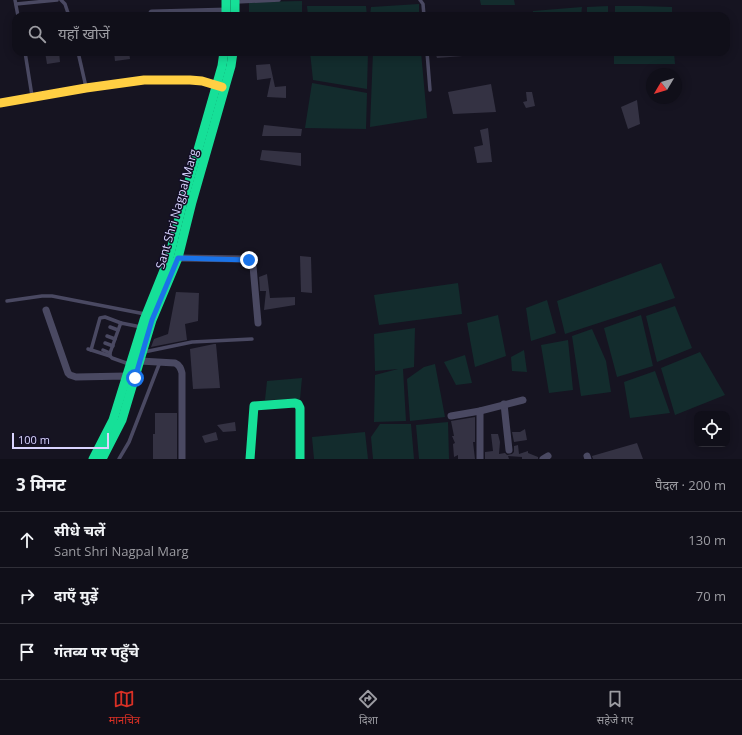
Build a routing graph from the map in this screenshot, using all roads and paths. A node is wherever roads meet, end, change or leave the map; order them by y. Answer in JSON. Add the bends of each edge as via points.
{"nodes":[{"id":1,"x":57,"y":0,"type":"edge"},
{"id":2,"x":61,"y":0,"type":"edge"},
{"id":3,"x":279,"y":0,"type":"edge"},
{"id":4,"x":420,"y":0,"type":"edge"},
{"id":5,"x":232,"y":1,"type":"edge"},
{"id":6,"x":16,"y":2,"type":"edge"},
{"id":7,"x":17,"y":12,"type":"edge"},
{"id":8,"x":68,"y":12,"type":"edge"},
{"id":9,"x":226,"y":12,"type":"edge"},
{"id":10,"x":234,"y":12,"type":"edge"},
{"id":11,"x":424,"y":12,"type":"edge"},
{"id":12,"x":26,"y":56,"type":"edge"},
{"id":13,"x":79,"y":56,"type":"edge"},
{"id":14,"x":223,"y":56,"type":"edge"},
{"id":15,"x":232,"y":56,"type":"edge"},
{"id":16,"x":427,"y":56,"type":"edge"},
{"id":17,"x":220,"y":87,"type":"junction"},
{"id":18,"x":86,"y":88,"type":"junction"},
{"id":19,"x":430,"y":90,"type":"dead end"},
{"id":20,"x":32,"y":98,"type":"junction"},
{"id":21,"x":0,"y":103,"type":"edge"},
{"id":22,"x":178,"y":258,"type":"junction"},
{"id":23,"x":7,"y":301,"type":"dead end"},
{"id":24,"x":46,"y":310,"type":"dead end"},
{"id":25,"x":146,"y":314,"type":"junction"},
{"id":26,"x":121,"y":323,"type":"junction"},
{"id":27,"x":258,"y":323,"type":"dead end"},
{"id":28,"x":110,"y":327,"type":"dead end"},
{"id":29,"x":142,"y":327,"type":"junction"},
{"id":30,"x":118,"y":330,"type":"junction"},
{"id":31,"x":107,"y":336,"type":"dead end"},
{"id":32,"x":115,"y":338,"type":"junction"},
{"id":33,"x":252,"y":339,"type":"dead end"},
{"id":34,"x":105,"y":343,"type":"dead end"},
{"id":35,"x":113,"y":346,"type":"junction"},
{"id":36,"x":103,"y":350,"type":"dead end"},
{"id":37,"x":110,"y":354,"type":"junction"},
{"id":38,"x":141,"y":356,"type":"junction"},
{"id":39,"x":160,"y":362,"type":"junction"},
{"id":40,"x":130,"y":364,"type":"junction"},
{"id":41,"x":131,"y":377,"type":"junction"},
{"id":42,"x":523,"y":400,"type":"dead end"},
{"id":43,"x":504,"y":404,"type":"junction"},
{"id":44,"x":480,"y":410,"type":"junction"},
{"id":45,"x":451,"y":416,"type":"dead end"},
{"id":46,"x":508,"y":450,"type":"dead end"},
{"id":47,"x":94,"y":459,"type":"edge"},
{"id":48,"x":102,"y":459,"type":"edge"},
{"id":49,"x":120,"y":459,"type":"edge"},
{"id":50,"x":182,"y":459,"type":"edge"},
{"id":51,"x":250,"y":459,"type":"edge"},
{"id":52,"x":300,"y":459,"type":"edge"},
{"id":53,"x":480,"y":459,"type":"edge"}],
"edges":[{"from":1,"to":6,"type":"lane"},
{"from":2,"to":8,"type":"lane","via":[[66,4]]},
{"from":3,"to":5,"type":"lane"},
{"from":4,"to":11,"type":"lane"},
{"from":5,"to":9,"type":"street"},
{"from":5,"to":10,"type":"street"},
{"from":6,"to":7,"type":"lane"},
{"from":12,"to":20,"type":"lane"},
{"from":13,"to":18,"type":"lane"},
{"from":14,"to":17,"type":"street","name":"Sant Shri Nagpal Marg"},
{"from":15,"to":17,"type":"street","name":"Sant Shri Nagpal Marg","via":[[231,66]]},
{"from":16,"to":19,"type":"lane"},
{"from":17,"to":18,"type":"street","via":[[202,81],[144,80]]},
{"from":17,"to":22,"type":"street","name":"Sant Shri Nagpal Marg"},
{"from":17,"to":25,"type":"street","name":"Sant Shri Nagpal Marg","via":[[183,202],[169,258]]},
{"from":18,"to":20,"type":"street"},
{"from":20,"to":21,"type":"street"},
{"from":22,"to":27,"type":"street","via":[[246,259],[252,262]]},
{"from":22,"to":38,"type":"street","name":"Sant Shri Nagpal Marg","via":[[152,320]]},
{"from":23,"to":25,"type":"lane","via":[[52,296]]},
{"from":24,"to":41,"type":"street","via":[[70,375]]},
{"from":25,"to":29,"type":"street","name":"Sant Shri Nagpal Marg"},
{"from":26,"to":29,"type":"lane"},
{"from":26,"to":30,"type":"lane"},
{"from":26,"to":37,"type":"lane","via":[[105,317],[100,318],[90,350]]},
{"from":28,"to":30,"type":"lane"},
{"from":29,"to":40,"type":"street","name":"Sant Shri Nagpal Marg"},
{"from":30,"to":32,"type":"lane"},
{"from":31,"to":32,"type":"lane"},
{"from":32,"to":35,"type":"lane"},
{"from":33,"to":38,"type":"lane","via":[[192,342]]},
{"from":34,"to":35,"type":"lane"},
{"from":35,"to":37,"type":"lane"},
{"from":36,"to":37,"type":"lane"},
{"from":37,"to":40,"type":"lane"},
{"from":38,"to":39,"type":"street"},
{"from":38,"to":41,"type":"street","name":"Sant Shri Nagpal Marg"},
{"from":39,"to":49,"type":"lane"},
{"from":39,"to":50,"type":"street","via":[[175,363],[182,373]]},
{"from":40,"to":41,"type":"street","name":"Sant Shri Nagpal Marg"},
{"from":41,"to":47,"type":"street","name":"Sant Shri Nagpal Marg"},
{"from":41,"to":48,"type":"street","name":"Sant Shri Nagpal Marg","via":[[122,420]]},
{"from":42,"to":43,"type":"street"},
{"from":43,"to":44,"type":"street"},
{"from":43,"to":46,"type":"street"},
{"from":44,"to":45,"type":"street"},
{"from":44,"to":53,"type":"street"},
{"from":51,"to":52,"type":"street","via":[[254,406],[295,403],[300,408]]}]}
